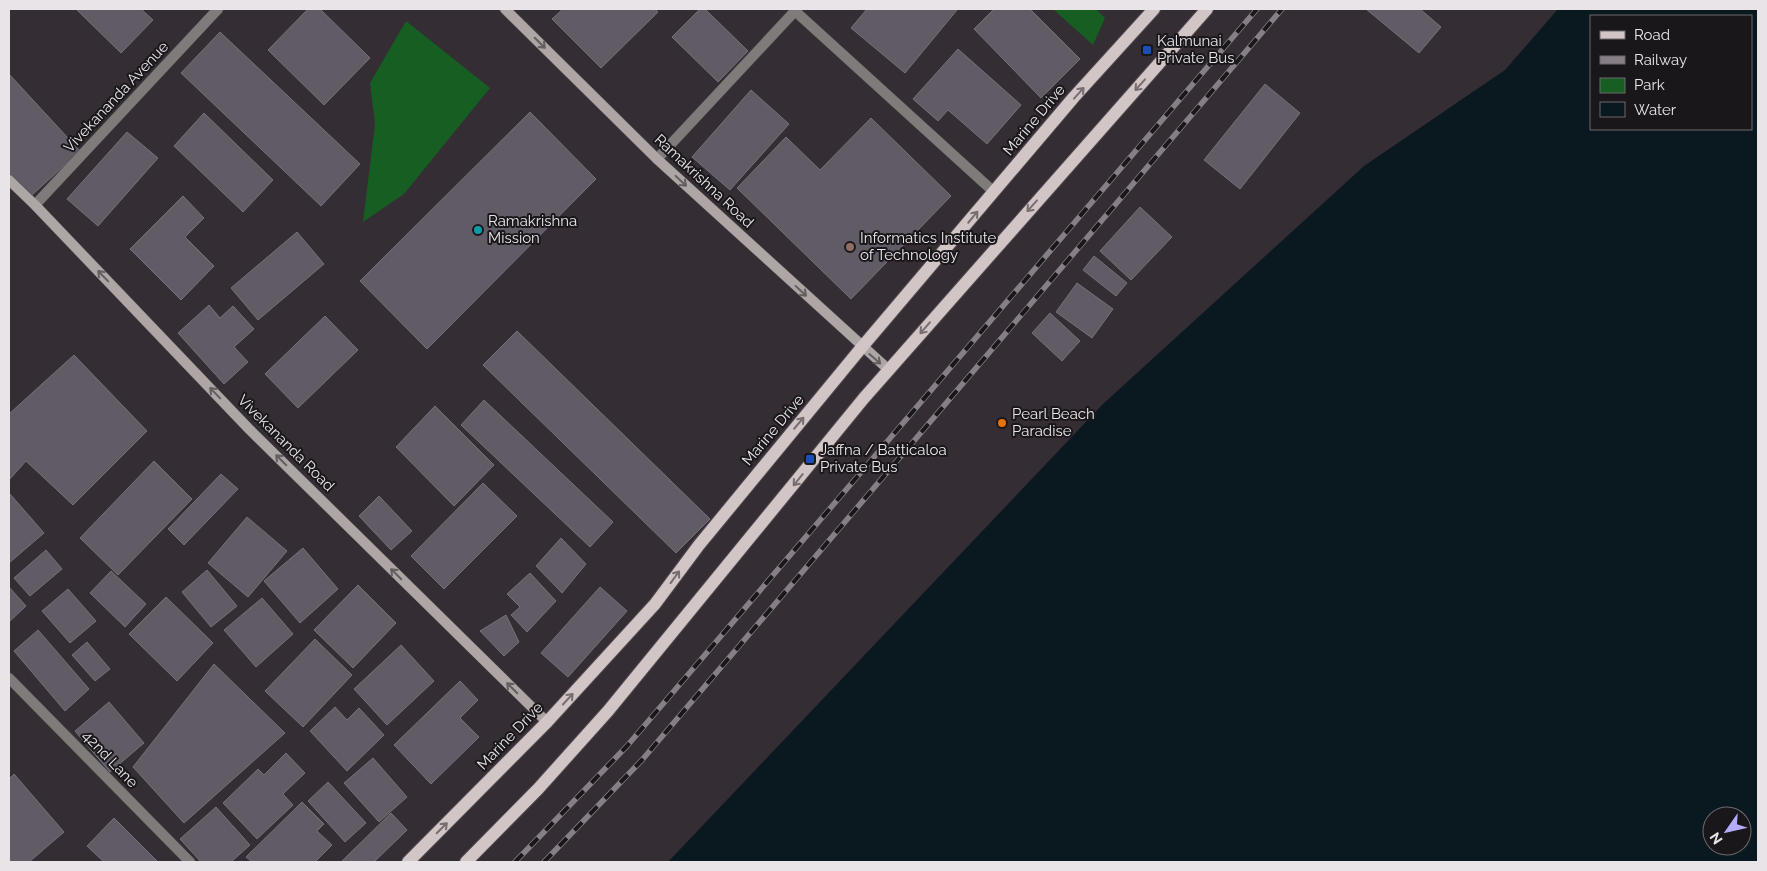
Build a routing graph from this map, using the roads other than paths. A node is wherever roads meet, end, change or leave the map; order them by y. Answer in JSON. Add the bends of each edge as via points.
{"nodes":[{"id":1,"x":218,"y":9,"type":"edge"},
{"id":2,"x":505,"y":9,"type":"edge"},
{"id":3,"x":1154,"y":9,"type":"edge"},
{"id":4,"x":1207,"y":9,"type":"edge"},
{"id":5,"x":795,"y":10,"type":"edge"},
{"id":6,"x":657,"y":158,"type":"junction"},
{"id":7,"x":9,"y":180,"type":"edge"},
{"id":8,"x":994,"y":192,"type":"junction"},
{"id":9,"x":35,"y":205,"type":"junction"},
{"id":10,"x":862,"y":347,"type":"junction"},
{"id":11,"x":889,"y":370,"type":"junction"},
{"id":12,"x":9,"y":678,"type":"edge"},
{"id":13,"x":547,"y":722,"type":"junction"},
{"id":14,"x":190,"y":862,"type":"edge"},
{"id":15,"x":408,"y":862,"type":"edge"},
{"id":16,"x":466,"y":862,"type":"edge"}],
"edges":[{"from":1,"to":9,"type":"street","name":"Vivekananda Avenue"},
{"from":2,"to":6,"type":"street","name":"Ramakrishna Road","one_way":true},
{"from":8,"to":3,"type":"main road","name":"Marine Drive","one_way":true},
{"from":4,"to":11,"type":"main road","one_way":true},
{"from":5,"to":6,"type":"street"},
{"from":5,"to":8,"type":"street"},
{"from":6,"to":10,"type":"street","name":"Ramakrishna Road","one_way":true},
{"from":7,"to":9,"type":"street","name":"Vivekananda Road"},
{"from":10,"to":8,"type":"main road","name":"Marine Drive","one_way":true},
{"from":13,"to":9,"type":"street","name":"Vivekananda Road","one_way":true,"via":[[249,428]]},
{"from":10,"to":11,"type":"street","name":"Ramakrishna Road","one_way":true},
{"from":13,"to":10,"type":"main road","name":"Marine Drive","one_way":true,"via":[[656,604],[699,545]]},
{"from":11,"to":16,"type":"main road","one_way":true,"via":[[608,711]]},
{"from":12,"to":14,"type":"street","name":"42nd Lane"},
{"from":15,"to":13,"type":"main road","name":"Marine Drive","one_way":true}]}
